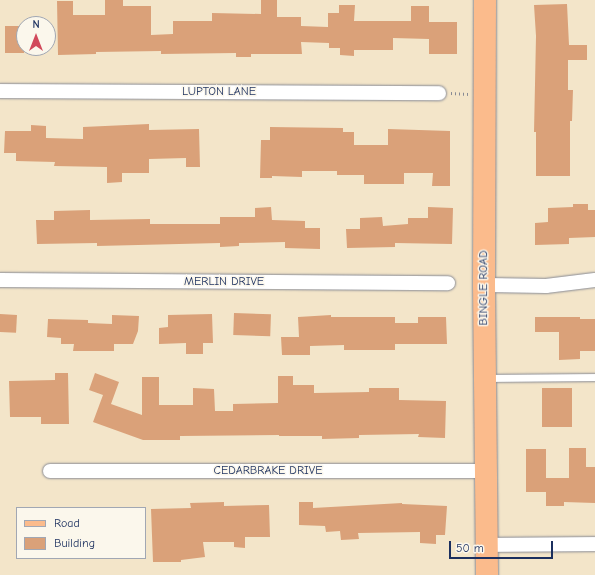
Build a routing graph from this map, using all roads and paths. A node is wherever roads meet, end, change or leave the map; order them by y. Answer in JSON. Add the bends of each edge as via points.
{"nodes":[{"id":1,"x":485,"y":0,"type":"edge"},
{"id":2,"x":0,"y":91,"type":"edge"},
{"id":3,"x":437,"y":93,"type":"joint"},
{"id":4,"x":485,"y":94,"type":"junction"},
{"id":5,"x":0,"y":280,"type":"edge"},
{"id":6,"x":595,"y":280,"type":"edge"},
{"id":7,"x":448,"y":283,"type":"dead end"},
{"id":8,"x":484,"y":285,"type":"junction"},
{"id":9,"x":595,"y":377,"type":"edge"},
{"id":10,"x":484,"y":378,"type":"junction"},
{"id":11,"x":50,"y":471,"type":"dead end"},
{"id":12,"x":485,"y":471,"type":"junction"},
{"id":13,"x":595,"y":544,"type":"edge"},
{"id":14,"x":487,"y":545,"type":"junction"},
{"id":15,"x":487,"y":575,"type":"edge"}],
"edges":[{"from":1,"to":4,"type":"main road","name":"BINGLE ROAD"},
{"from":2,"to":3,"type":"street","name":"LUPTON LANE"},
{"from":3,"to":4,"type":"path"},
{"from":4,"to":8,"type":"main road","name":"BINGLE ROAD"},
{"from":5,"to":7,"type":"street","name":"MERLIN DRIVE"},
{"from":6,"to":8,"type":"street","via":[[546,286]]},
{"from":8,"to":10,"type":"main road","name":"BINGLE ROAD"},
{"from":9,"to":10,"type":"lane"},
{"from":10,"to":12,"type":"main road","name":"BINGLE ROAD"},
{"from":11,"to":12,"type":"street","name":"CEDARBRAKE DRIVE"},
{"from":12,"to":14,"type":"main road","name":"BINGLE ROAD"},
{"from":13,"to":14,"type":"street"},
{"from":14,"to":15,"type":"main road","name":"BINGLE ROAD"}]}
